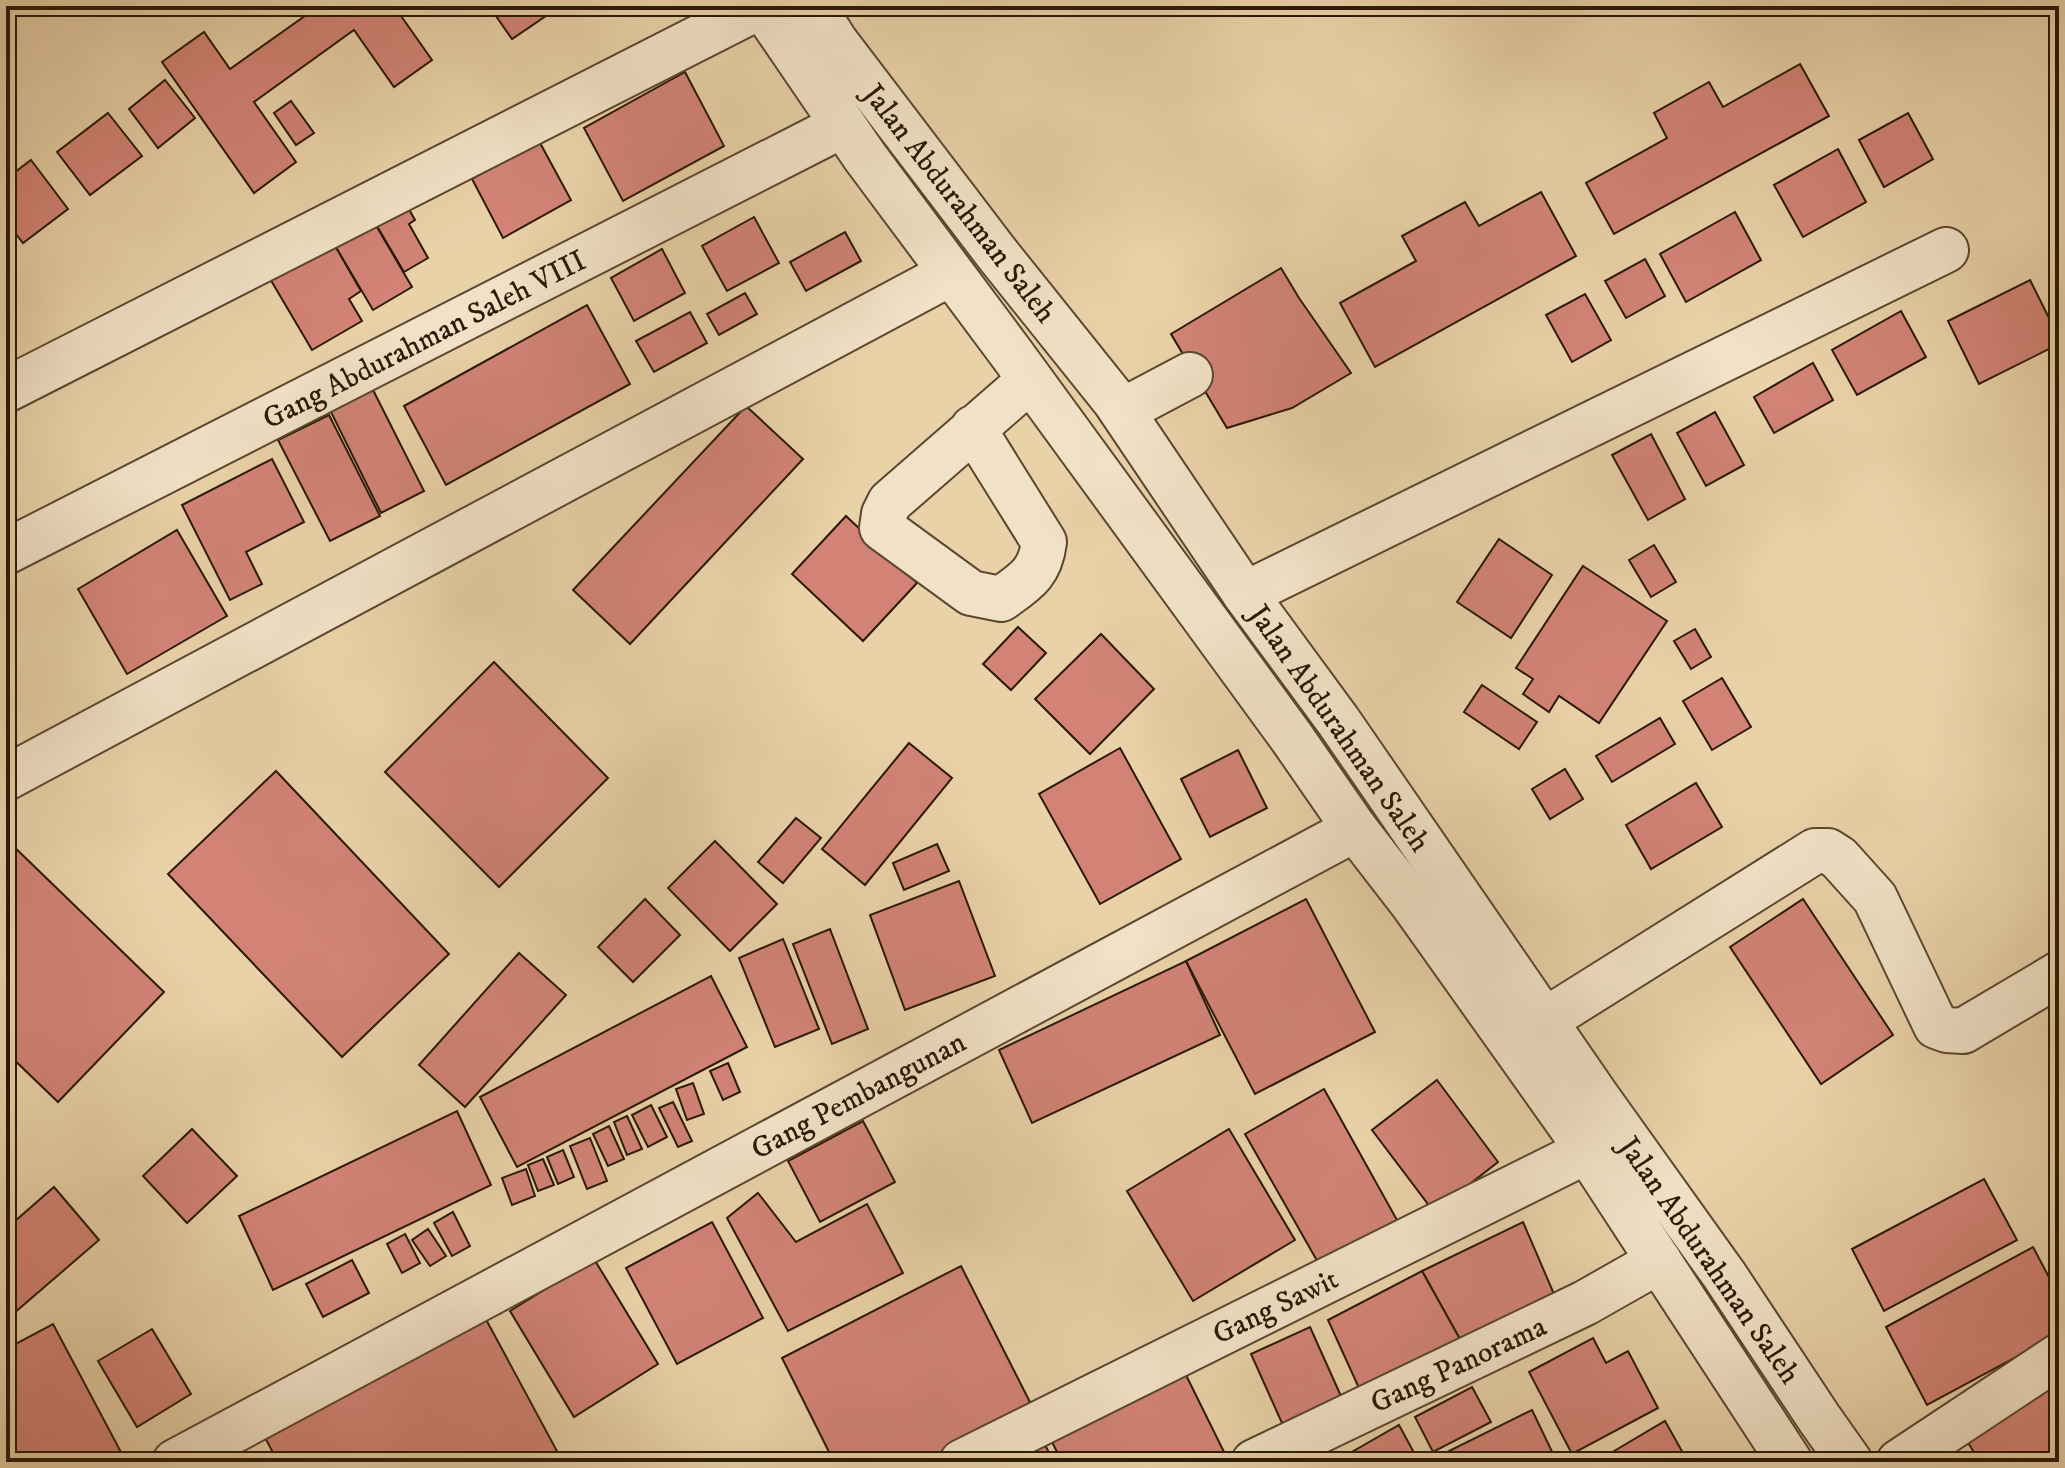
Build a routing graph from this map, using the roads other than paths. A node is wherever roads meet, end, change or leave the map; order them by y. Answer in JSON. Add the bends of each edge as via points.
{"nodes":[{"id":1,"x":761,"y":6,"type":"edge"},
{"id":2,"x":813,"y":6,"type":"edge"},
{"id":3,"x":843,"y":125,"type":"junction"},
{"id":4,"x":1946,"y":250,"type":"dead end"},
{"id":5,"x":951,"y":273,"type":"junction"},
{"id":6,"x":1190,"y":375,"type":"dead end"},
{"id":7,"x":1030,"y":380,"type":"junction"},
{"id":8,"x":6,"y":390,"type":"edge"},
{"id":9,"x":1122,"y":411,"type":"junction"},
{"id":10,"x":973,"y":428,"type":"dead end"},
{"id":11,"x":6,"y":552,"type":"edge"},
{"id":12,"x":1245,"y":594,"type":"junction"},
{"id":13,"x":6,"y":778,"type":"edge"},
{"id":14,"x":1355,"y":829,"type":"junction"},
{"id":15,"x":2059,"y":974,"type":"edge"},
{"id":16,"x":1544,"y":1021,"type":"junction"},
{"id":17,"x":1587,"y":1151,"type":"junction"},
{"id":18,"x":1659,"y":1261,"type":"junction"},
{"id":19,"x":2059,"y":1356,"type":"edge"},
{"id":20,"x":1819,"y":1418,"type":"junction"},
{"id":21,"x":1786,"y":1454,"type":"edge"},
{"id":22,"x":175,"y":1462,"type":"edge"},
{"id":23,"x":962,"y":1462,"type":"edge"},
{"id":24,"x":1254,"y":1462,"type":"edge"},
{"id":25,"x":1850,"y":1462,"type":"edge"},
{"id":26,"x":1899,"y":1462,"type":"edge"}],
"edges":[{"from":1,"to":3,"type":"street","name":"Jalan Abdurahman Saleh"},
{"from":1,"to":8,"type":"street"},
{"from":2,"to":9,"type":"street","name":"Jalan Abdurahman Saleh"},
{"from":3,"to":5,"type":"street","name":"Jalan Abdurahman Saleh"},
{"from":3,"to":11,"type":"street","name":"Gang Abdurahman Saleh VIII"},
{"from":4,"to":12,"type":"street"},
{"from":5,"to":7,"type":"street","name":"Jalan Abdurahman Saleh"},
{"from":5,"to":13,"type":"street"},
{"from":6,"to":9,"type":"street"},
{"from":7,"to":10,"type":"street"},
{"from":7,"to":14,"type":"street","name":"Jalan Abdurahman Saleh"},
{"from":9,"to":12,"type":"street","name":"Jalan Abdurahman Saleh"},
{"from":12,"to":16,"type":"street","name":"Jalan Abdurahman Saleh"},
{"from":14,"to":17,"type":"street","name":"Jalan Abdurahman Saleh"},
{"from":14,"to":22,"type":"street","name":"Gang Pembangunan"},
{"from":15,"to":16,"type":"street","via":[[1963,1031],[1936,1026],[1875,898],[1839,858],[1815,851]]},
{"from":16,"to":20,"type":"street","name":"Jalan Abdurahman Saleh"},
{"from":17,"to":18,"type":"street","name":"Jalan Abdurahman Saleh"},
{"from":17,"to":23,"type":"street","name":"Gang Sawit"},
{"from":18,"to":21,"type":"street","name":"Jalan Abdurahman Saleh"},
{"from":18,"to":24,"type":"street","name":"Gang Panorama","via":[[1585,1303]]},
{"from":19,"to":26,"type":"street"},
{"from":20,"to":21,"type":"street"},
{"from":20,"to":25,"type":"street","name":"Jalan Abdurahman Saleh"}]}
